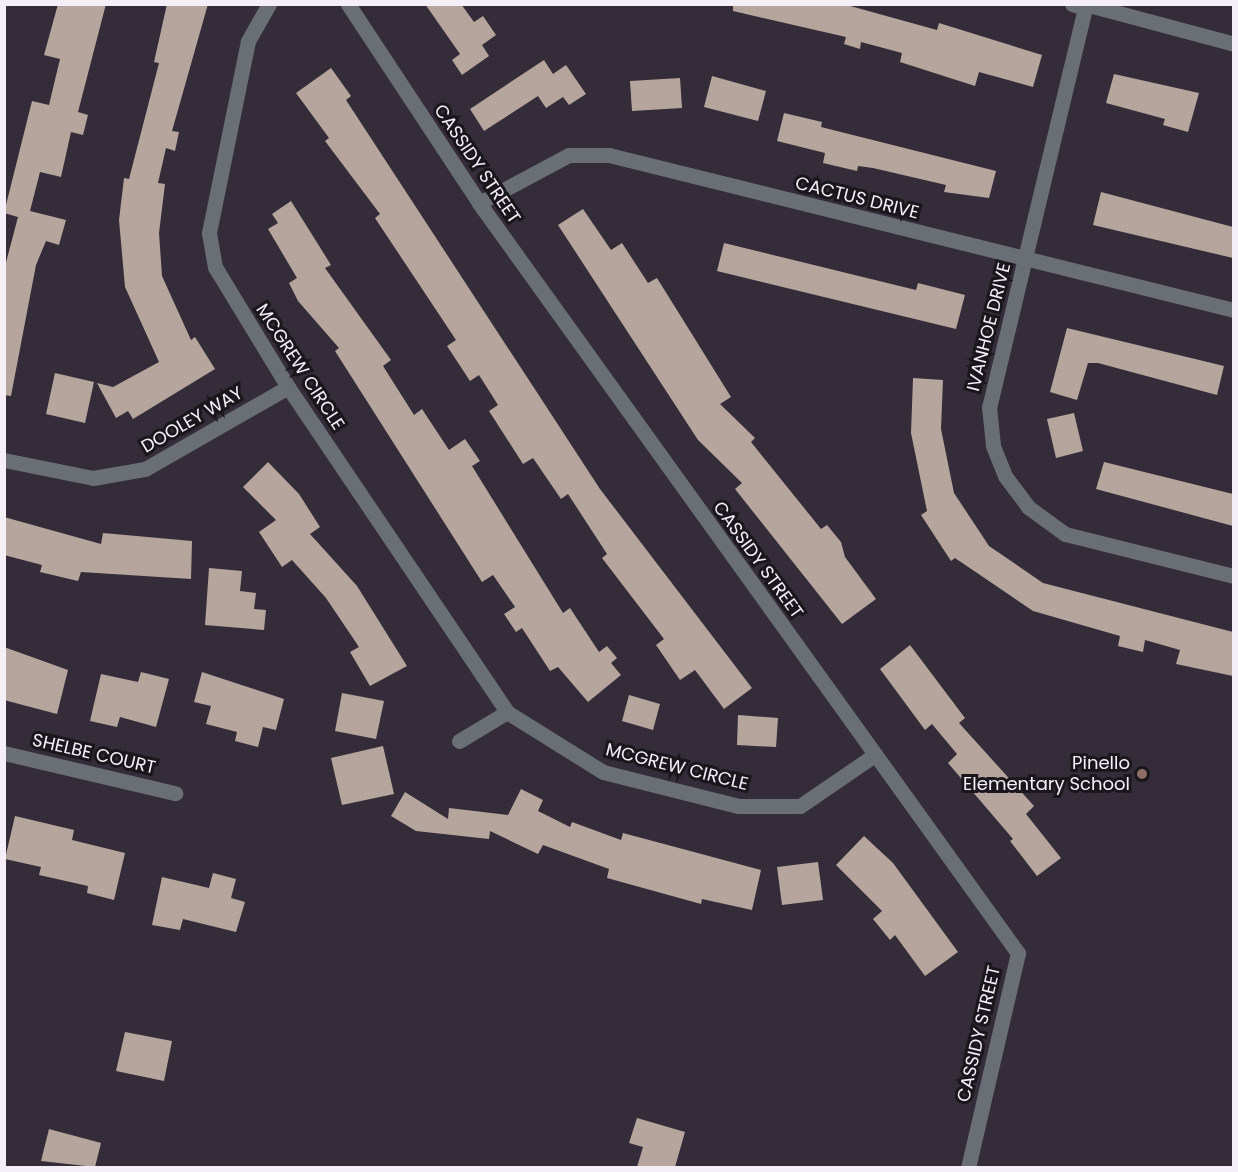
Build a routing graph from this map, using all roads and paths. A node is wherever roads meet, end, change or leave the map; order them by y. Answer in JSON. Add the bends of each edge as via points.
{"nodes":[{"id":1,"x":269,"y":4,"type":"edge"},
{"id":2,"x":348,"y":4,"type":"edge"},
{"id":3,"x":1081,"y":6,"type":"edge"},
{"id":4,"x":1233,"y":44,"type":"edge"},
{"id":5,"x":479,"y":203,"type":"junction"},
{"id":6,"x":1024,"y":262,"type":"junction"},
{"id":7,"x":1233,"y":310,"type":"edge"},
{"id":8,"x":288,"y":387,"type":"junction"},
{"id":9,"x":4,"y":460,"type":"edge"},
{"id":10,"x":1233,"y":576,"type":"edge"},
{"id":11,"x":507,"y":712,"type":"junction"},
{"id":12,"x":459,"y":741,"type":"dead end"},
{"id":13,"x":4,"y":753,"type":"edge"},
{"id":14,"x":873,"y":756,"type":"junction"},
{"id":15,"x":175,"y":793,"type":"dead end"},
{"id":16,"x":968,"y":1167,"type":"edge"}],
"edges":[{"from":1,"to":8,"type":"street","name":"MCGREW CIRCLE","via":[[248,41],[209,233],[215,267]]},
{"from":2,"to":5,"type":"street","name":"CASSIDY STREET"},
{"from":3,"to":4,"type":"street"},
{"from":3,"to":6,"type":"street","name":"IVANHOE DRIVE"},
{"from":5,"to":6,"type":"street","name":"CACTUS DRIVE","via":[[569,155],[609,155]]},
{"from":5,"to":14,"type":"street","name":"CASSIDY STREET"},
{"from":6,"to":7,"type":"street","name":"CACTUS DRIVE"},
{"from":6,"to":10,"type":"street","name":"IVANHOE DRIVE","via":[[989,407],[993,446],[1005,476],[1028,507],[1065,534]]},
{"from":8,"to":9,"type":"street","name":"DOOLEY WAY","via":[[145,469],[93,478]]},
{"from":8,"to":11,"type":"street","name":"MCGREW CIRCLE"},
{"from":11,"to":12,"type":"street"},
{"from":11,"to":14,"type":"street","name":"MCGREW CIRCLE","via":[[603,772],[738,806],[800,806]]},
{"from":13,"to":15,"type":"street","name":"SHELBE COURT"},
{"from":14,"to":16,"type":"street","name":"CASSIDY STREET","via":[[1018,953]]}]}
